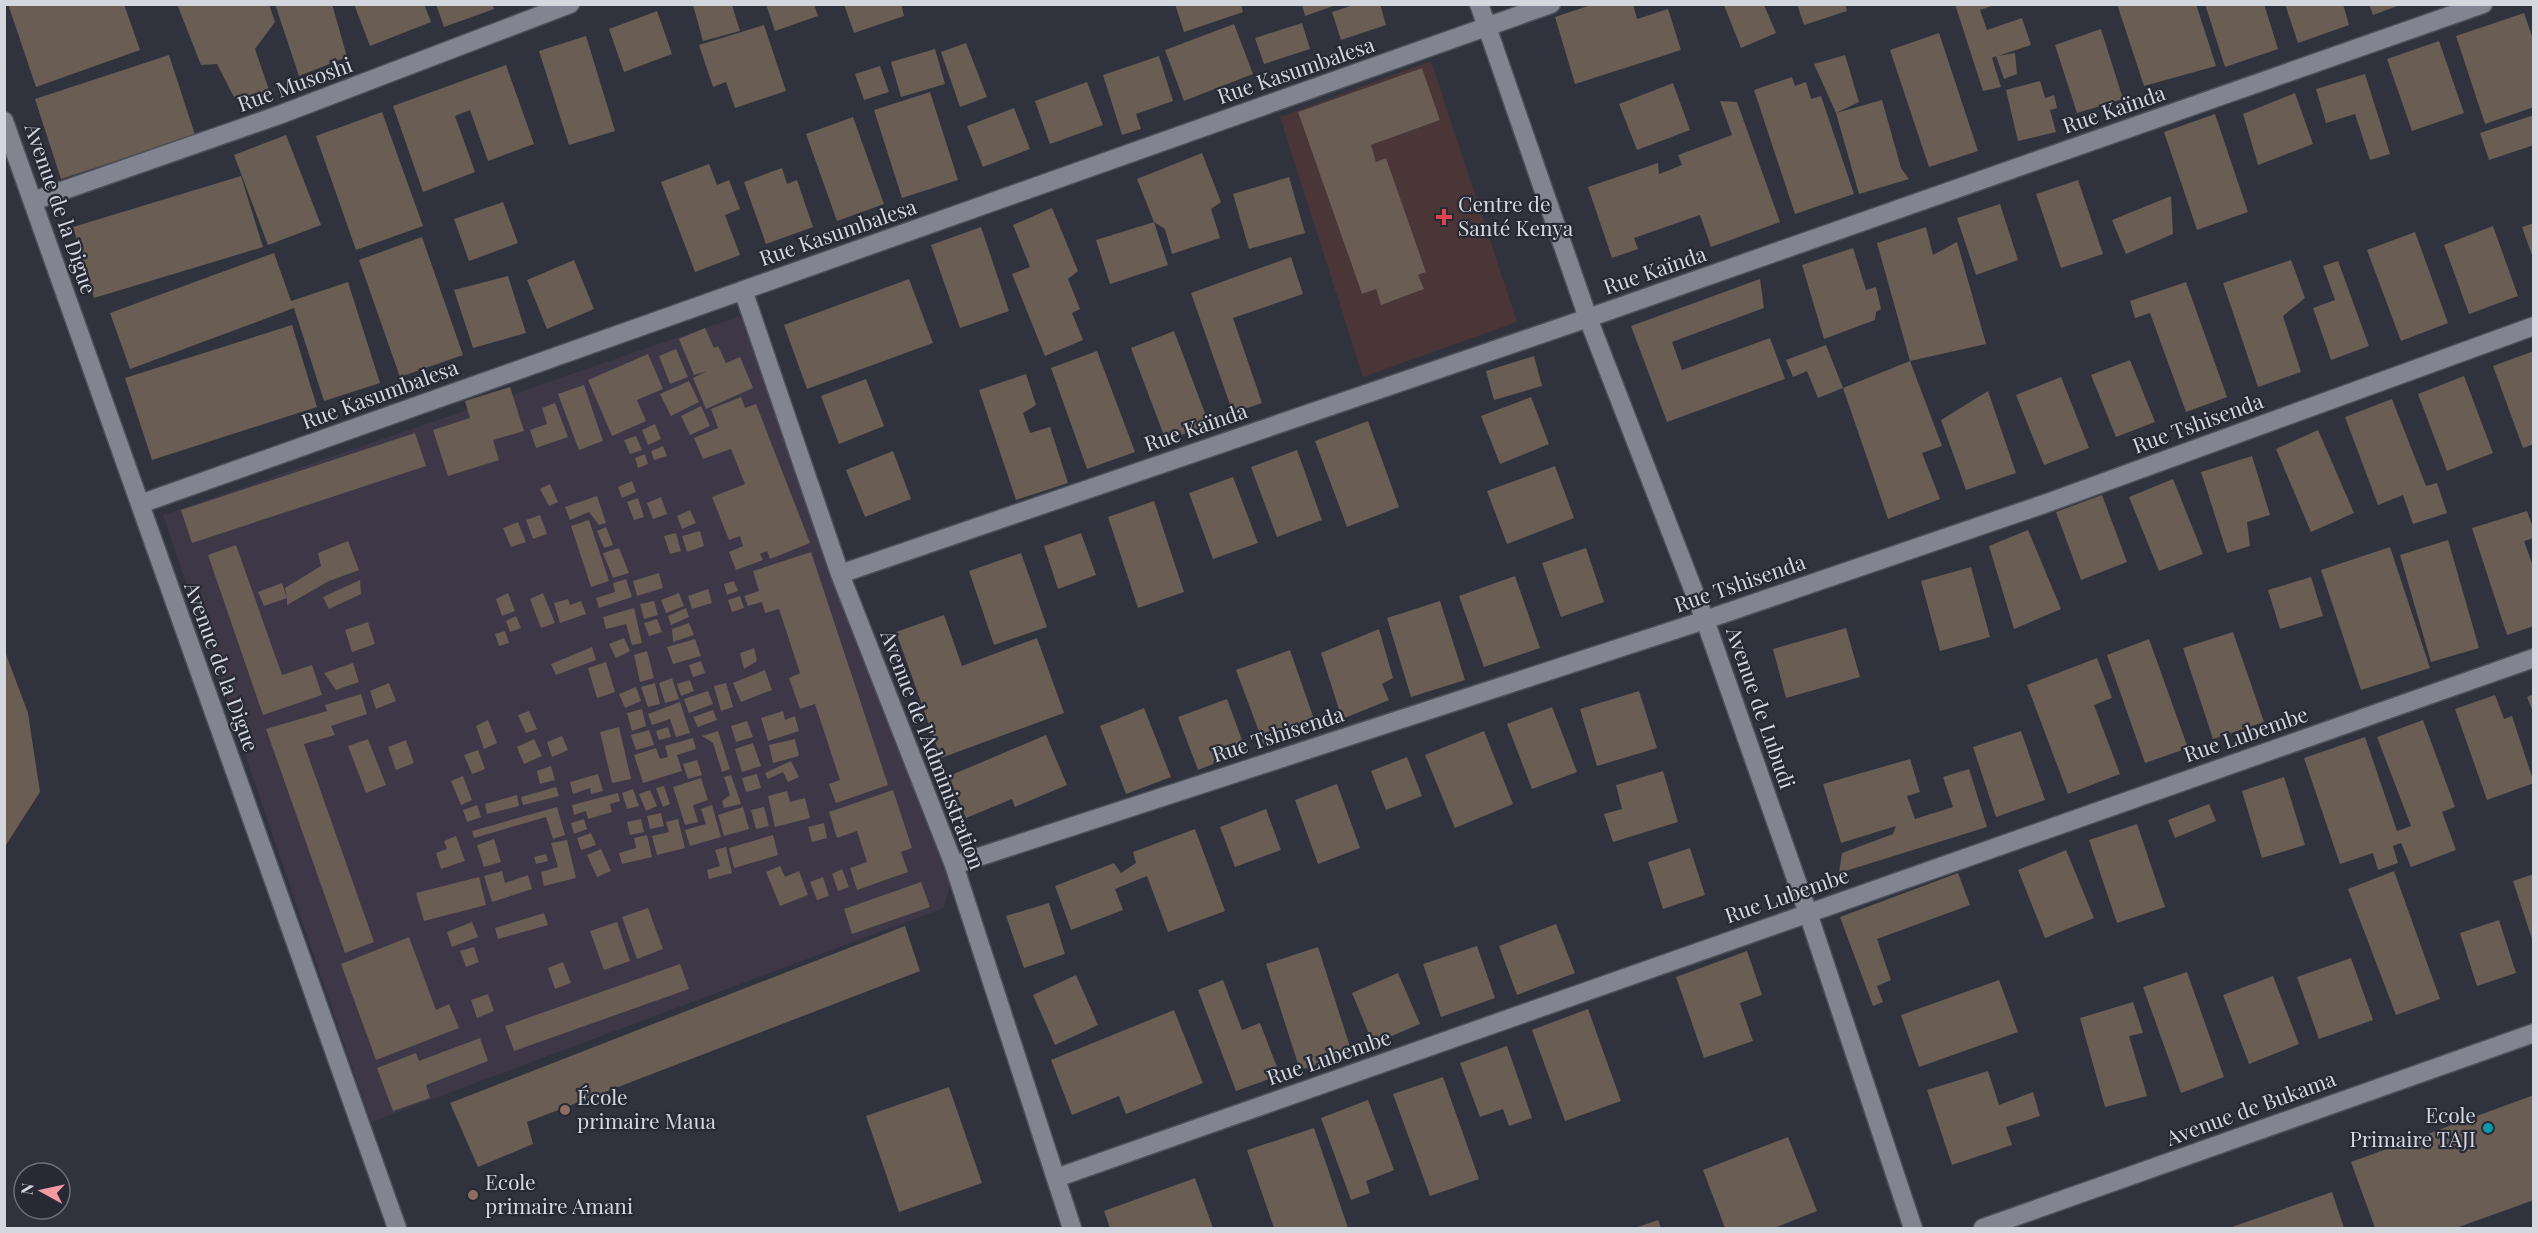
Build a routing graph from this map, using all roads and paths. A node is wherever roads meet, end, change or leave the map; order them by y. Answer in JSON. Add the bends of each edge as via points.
{"nodes":[{"id":1,"x":570,"y":4,"type":"edge"},
{"id":2,"x":1479,"y":4,"type":"edge"},
{"id":3,"x":1551,"y":4,"type":"edge"},
{"id":4,"x":2483,"y":4,"type":"edge"},
{"id":5,"x":1488,"y":27,"type":"junction"},
{"id":6,"x":4,"y":121,"type":"edge"},
{"id":7,"x":33,"y":201,"type":"junction"},
{"id":8,"x":743,"y":290,"type":"junction"},
{"id":9,"x":1588,"y":318,"type":"junction"},
{"id":10,"x":2534,"y":326,"type":"edge"},
{"id":11,"x":140,"y":504,"type":"junction"},
{"id":12,"x":840,"y":574,"type":"junction"},
{"id":13,"x":1705,"y":620,"type":"junction"},
{"id":14,"x":2534,"y":658,"type":"edge"},
{"id":15,"x":954,"y":865,"type":"junction"},
{"id":16,"x":1808,"y":913,"type":"junction"},
{"id":17,"x":2534,"y":1033,"type":"edge"},
{"id":18,"x":1056,"y":1179,"type":"junction"},
{"id":19,"x":397,"y":1228,"type":"edge"},
{"id":20,"x":1072,"y":1228,"type":"edge"},
{"id":21,"x":1913,"y":1228,"type":"edge"},
{"id":22,"x":1983,"y":1228,"type":"edge"}],
"edges":[{"from":1,"to":7,"type":"street","name":"Rue Musoshi","via":[[290,111]]},
{"from":2,"to":5,"type":"street","name":"Avenue de Lubudi"},
{"from":3,"to":5,"type":"street","name":"Rue Kasumbalesa"},
{"from":4,"to":9,"type":"street","name":"Rue Kaïnda"},
{"from":5,"to":8,"type":"street","name":"Rue Kasumbalesa"},
{"from":5,"to":9,"type":"street","name":"Avenue de Lubudi"},
{"from":6,"to":7,"type":"street","name":"Avenue de la Digue"},
{"from":7,"to":11,"type":"street","name":"Avenue de la Digue"},
{"from":8,"to":11,"type":"street","name":"Rue Kasumbalesa"},
{"from":8,"to":12,"type":"street","name":"Avenue de l'Administration"},
{"from":9,"to":12,"type":"street","name":"Rue Kaïnda"},
{"from":9,"to":13,"type":"street","name":"Avenue de Lubudi"},
{"from":10,"to":13,"type":"street","name":"Rue Tshisenda","via":[[2047,503]]},
{"from":11,"to":19,"type":"street","name":"Avenue de la Digue"},
{"from":12,"to":15,"type":"street","name":"Avenue de l'Administration"},
{"from":13,"to":15,"type":"street","name":"Rue Tshisenda"},
{"from":13,"to":16,"type":"street","name":"Avenue de Lubudi"},
{"from":14,"to":16,"type":"street","name":"Rue Lubembe"},
{"from":15,"to":18,"type":"street","name":"Avenue de l'Administration"},
{"from":16,"to":18,"type":"street","name":"Rue Lubembe"},
{"from":16,"to":21,"type":"street","name":"Avenue de Lubudi"},
{"from":17,"to":22,"type":"street","name":"Avenue de Bukama"},
{"from":18,"to":20,"type":"street","name":"Avenue de l'Administration"}]}
